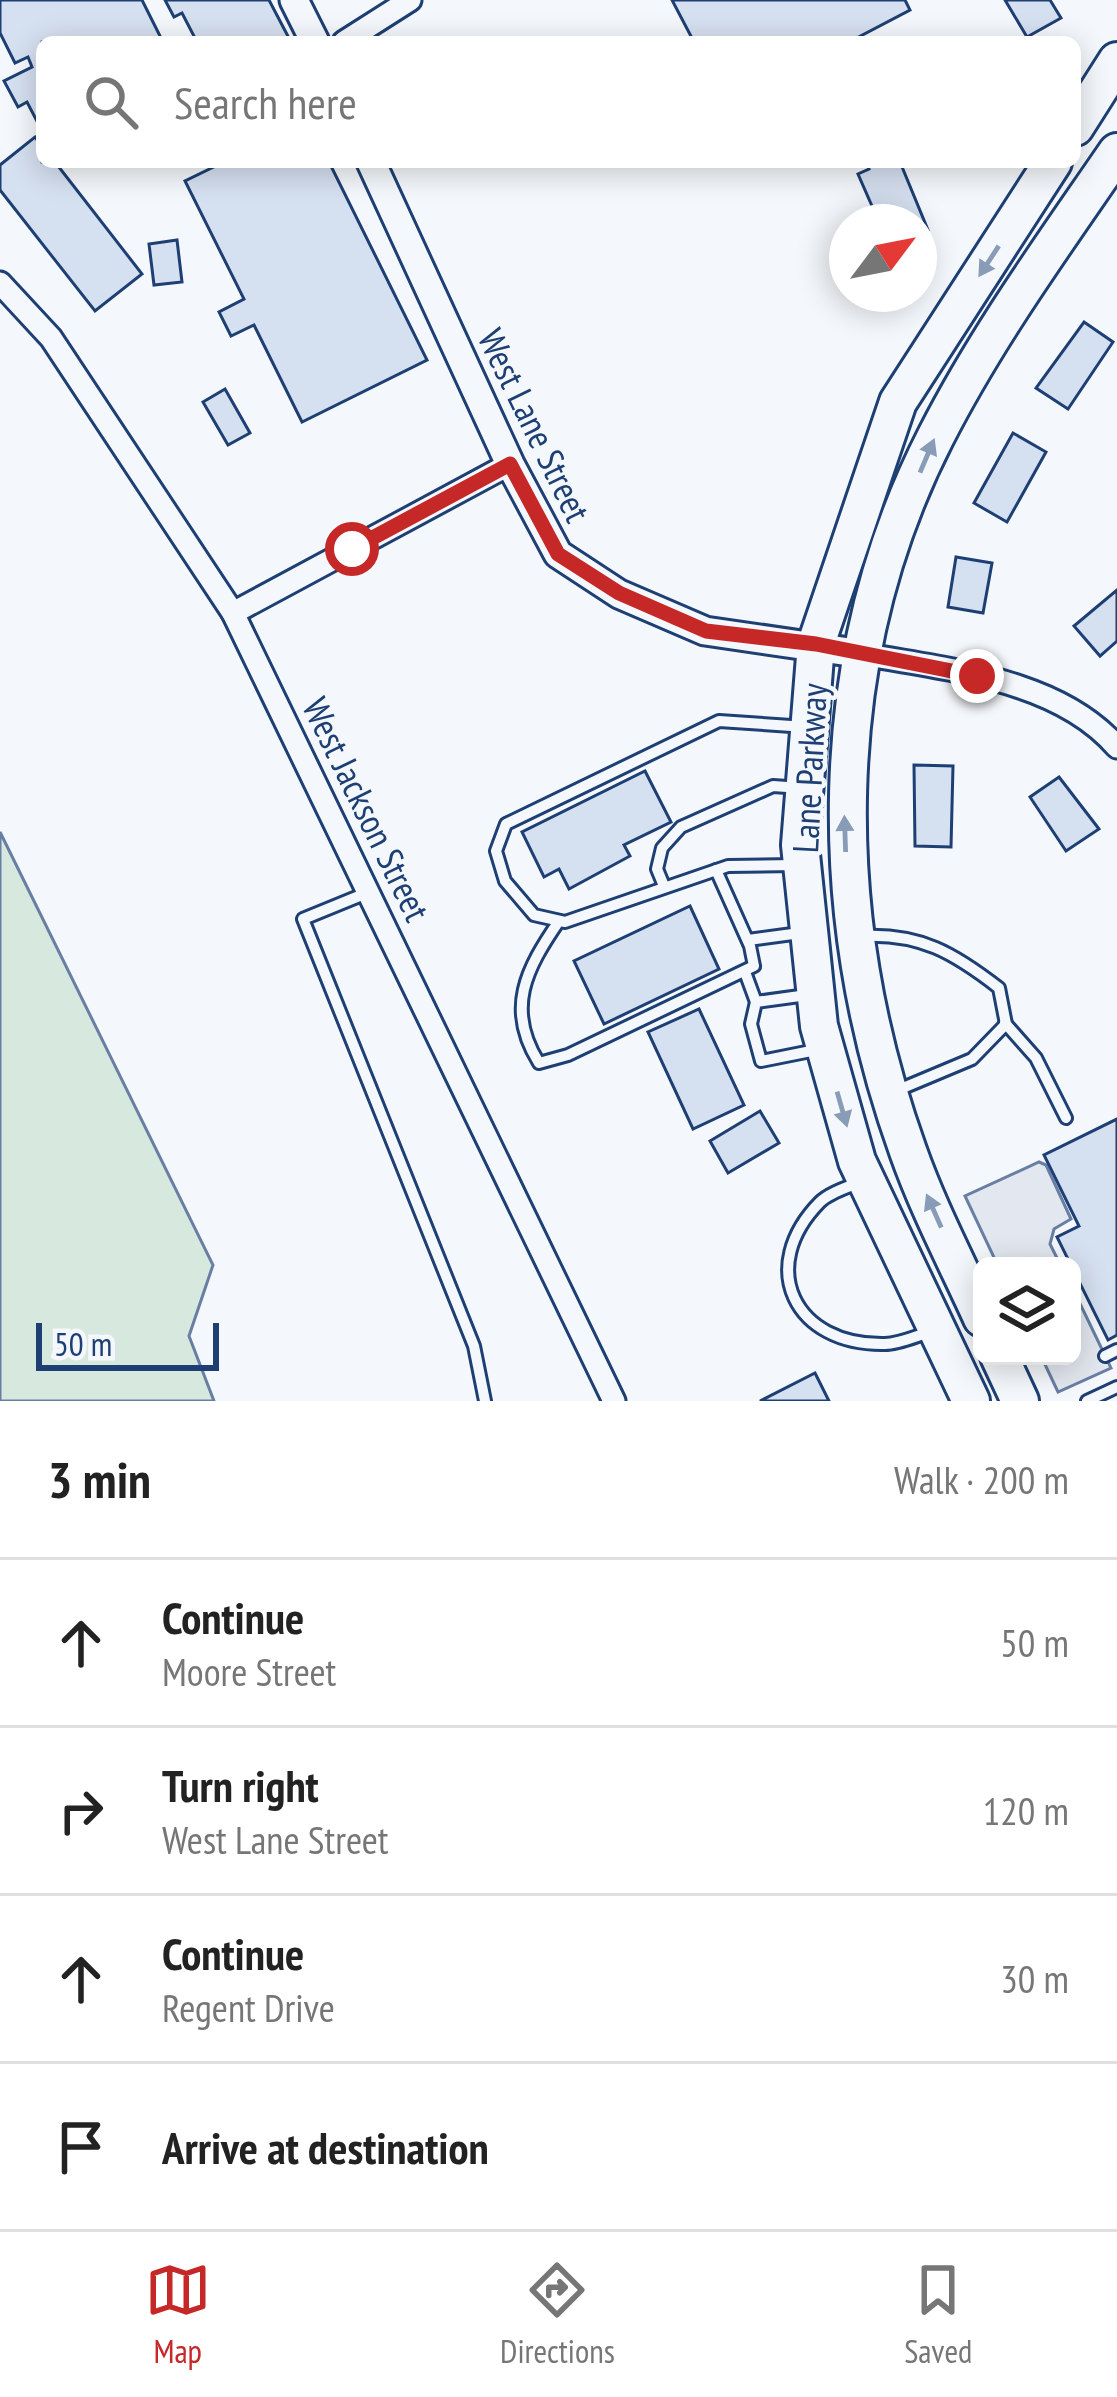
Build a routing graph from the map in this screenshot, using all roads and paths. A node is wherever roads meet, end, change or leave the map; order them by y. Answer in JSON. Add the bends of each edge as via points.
{"nodes":[{"id":1,"x":294,"y":0,"type":"edge"},
{"id":2,"x":410,"y":0,"type":"edge"},
{"id":3,"x":313,"y":36,"type":"edge"},
{"id":4,"x":353,"y":36,"type":"edge"},
{"id":5,"x":1117,"y":62,"type":"edge"},
{"id":6,"x":1081,"y":118,"type":"edge"},
{"id":7,"x":1117,"y":152,"type":"edge"},
{"id":8,"x":374,"y":168,"type":"edge"},
{"id":9,"x":1048,"y":168,"type":"edge"},
{"id":10,"x":0,"y":284,"type":"edge"},
{"id":11,"x":510,"y":464,"type":"junction"},
{"id":12,"x":233,"y":614,"type":"junction"},
{"id":13,"x":816,"y":644,"type":"junction"},
{"id":14,"x":863,"y":654,"type":"junction"},
{"id":15,"x":809,"y":727,"type":"junction"},
{"id":16,"x":1112,"y":732,"type":"edge"},
{"id":17,"x":805,"y":788,"type":"junction"},
{"id":18,"x":802,"y":865,"type":"junction"},
{"id":19,"x":716,"y":870,"type":"junction"},
{"id":20,"x":664,"y":886,"type":"junction"},
{"id":21,"x":372,"y":890,"type":"junction"},
{"id":22,"x":559,"y":921,"type":"junction"},
{"id":23,"x":809,"y":932,"type":"junction"},
{"id":24,"x":854,"y":936,"type":"junction"},
{"id":25,"x":748,"y":940,"type":"junction"},
{"id":26,"x":746,"y":972,"type":"junction"},
{"id":27,"x":816,"y":994,"type":"junction"},
{"id":28,"x":756,"y":1002,"type":"junction"},
{"id":29,"x":1005,"y":1023,"type":"junction"},
{"id":30,"x":825,"y":1048,"type":"junction"},
{"id":31,"x":890,"y":1094,"type":"junction"},
{"id":32,"x":1066,"y":1118,"type":"dead end"},
{"id":33,"x":865,"y":1179,"type":"junction"},
{"id":34,"x":973,"y":1298,"type":"edge"},
{"id":35,"x":937,"y":1330,"type":"junction"},
{"id":36,"x":1003,"y":1365,"type":"edge"},
{"id":37,"x":1117,"y":1387,"type":"edge"},
{"id":38,"x":485,"y":1401,"type":"edge"},
{"id":39,"x":614,"y":1401,"type":"edge"},
{"id":40,"x":970,"y":1401,"type":"edge"},
{"id":41,"x":1020,"y":1401,"type":"edge"},
{"id":42,"x":1087,"y":1401,"type":"edge"}],
"edges":[{"from":1,"to":3,"type":"street"},
{"from":2,"to":4,"type":"street"},
{"from":5,"to":6,"type":"highway"},
{"from":14,"to":7,"type":"highway","name":"Lane Parkway","one_way":true,"via":[[897,527],[936,436]]},
{"from":8,"to":11,"type":"street","name":"West Lane Street"},
{"from":9,"to":13,"type":"highway","name":"Lane Parkway","one_way":true,"via":[[898,402]]},
{"from":10,"to":12,"type":"street","name":"West Jackson Street","via":[[51,338]]},
{"from":11,"to":12,"type":"street"},
{"from":11,"to":13,"type":"street","name":"West Lane Street","via":[[558,554],[619,593],[706,631]]},
{"from":12,"to":21,"type":"street","name":"West Jackson Street"},
{"from":13,"to":14,"type":"street","name":"West Lane Street"},
{"from":13,"to":15,"type":"highway","name":"Lane Parkway"},
{"from":14,"to":16,"type":"street","via":[[1020,685]]},
{"from":24,"to":14,"type":"highway","name":"Lane Parkway","one_way":true,"via":[[844,804]]},
{"from":15,"to":17,"type":"highway","name":"Lane Parkway"},
{"from":15,"to":22,"type":"lane","via":[[718,721],[506,824],[496,850],[505,880],[534,915]]},
{"from":17,"to":18,"type":"highway","name":"Lane Parkway"},
{"from":17,"to":20,"type":"lane","via":[[773,785],[681,827],[662,848],[657,869]]},
{"from":18,"to":19,"type":"lane"},
{"from":18,"to":23,"type":"highway","name":"Lane Parkway"},
{"from":19,"to":20,"type":"lane"},
{"from":19,"to":25,"type":"lane"},
{"from":20,"to":22,"type":"lane"},
{"from":21,"to":38,"type":"lane","via":[[303,919],[474,1346]]},
{"from":21,"to":39,"type":"street","name":"West Jackson Street"},
{"from":22,"to":26,"type":"lane","via":[[532,960],[521,1002],[522,1036],[539,1063]]},
{"from":23,"to":25,"type":"lane"},
{"from":23,"to":27,"type":"highway","name":"Lane Parkway"},
{"from":24,"to":29,"type":"lane","via":[[902,934],[953,952],[998,988]]},
{"from":24,"to":31,"type":"highway","name":"Lane Parkway"},
{"from":25,"to":26,"type":"lane","via":[[754,966]]},
{"from":26,"to":28,"type":"lane"},
{"from":27,"to":28,"type":"lane"},
{"from":27,"to":30,"type":"highway","name":"Lane Parkway"},
{"from":28,"to":30,"type":"lane","via":[[751,1024],[761,1061]]},
{"from":29,"to":31,"type":"lane","via":[[972,1058]]},
{"from":29,"to":32,"type":"lane","via":[[1036,1058]]},
{"from":30,"to":33,"type":"highway","name":"Lane Parkway","one_way":true},
{"from":34,"to":31,"type":"highway","name":"Lane Parkway","one_way":true},
{"from":33,"to":35,"type":"highway","name":"Lane Parkway"},
{"from":33,"to":35,"type":"lane","via":[[822,1199],[786,1251],[789,1291],[810,1322],[842,1339],[887,1345]]},
{"from":35,"to":40,"type":"highway","name":"Lane Parkway"},
{"from":36,"to":41,"type":"highway"},
{"from":37,"to":42,"type":"lane"}]}
